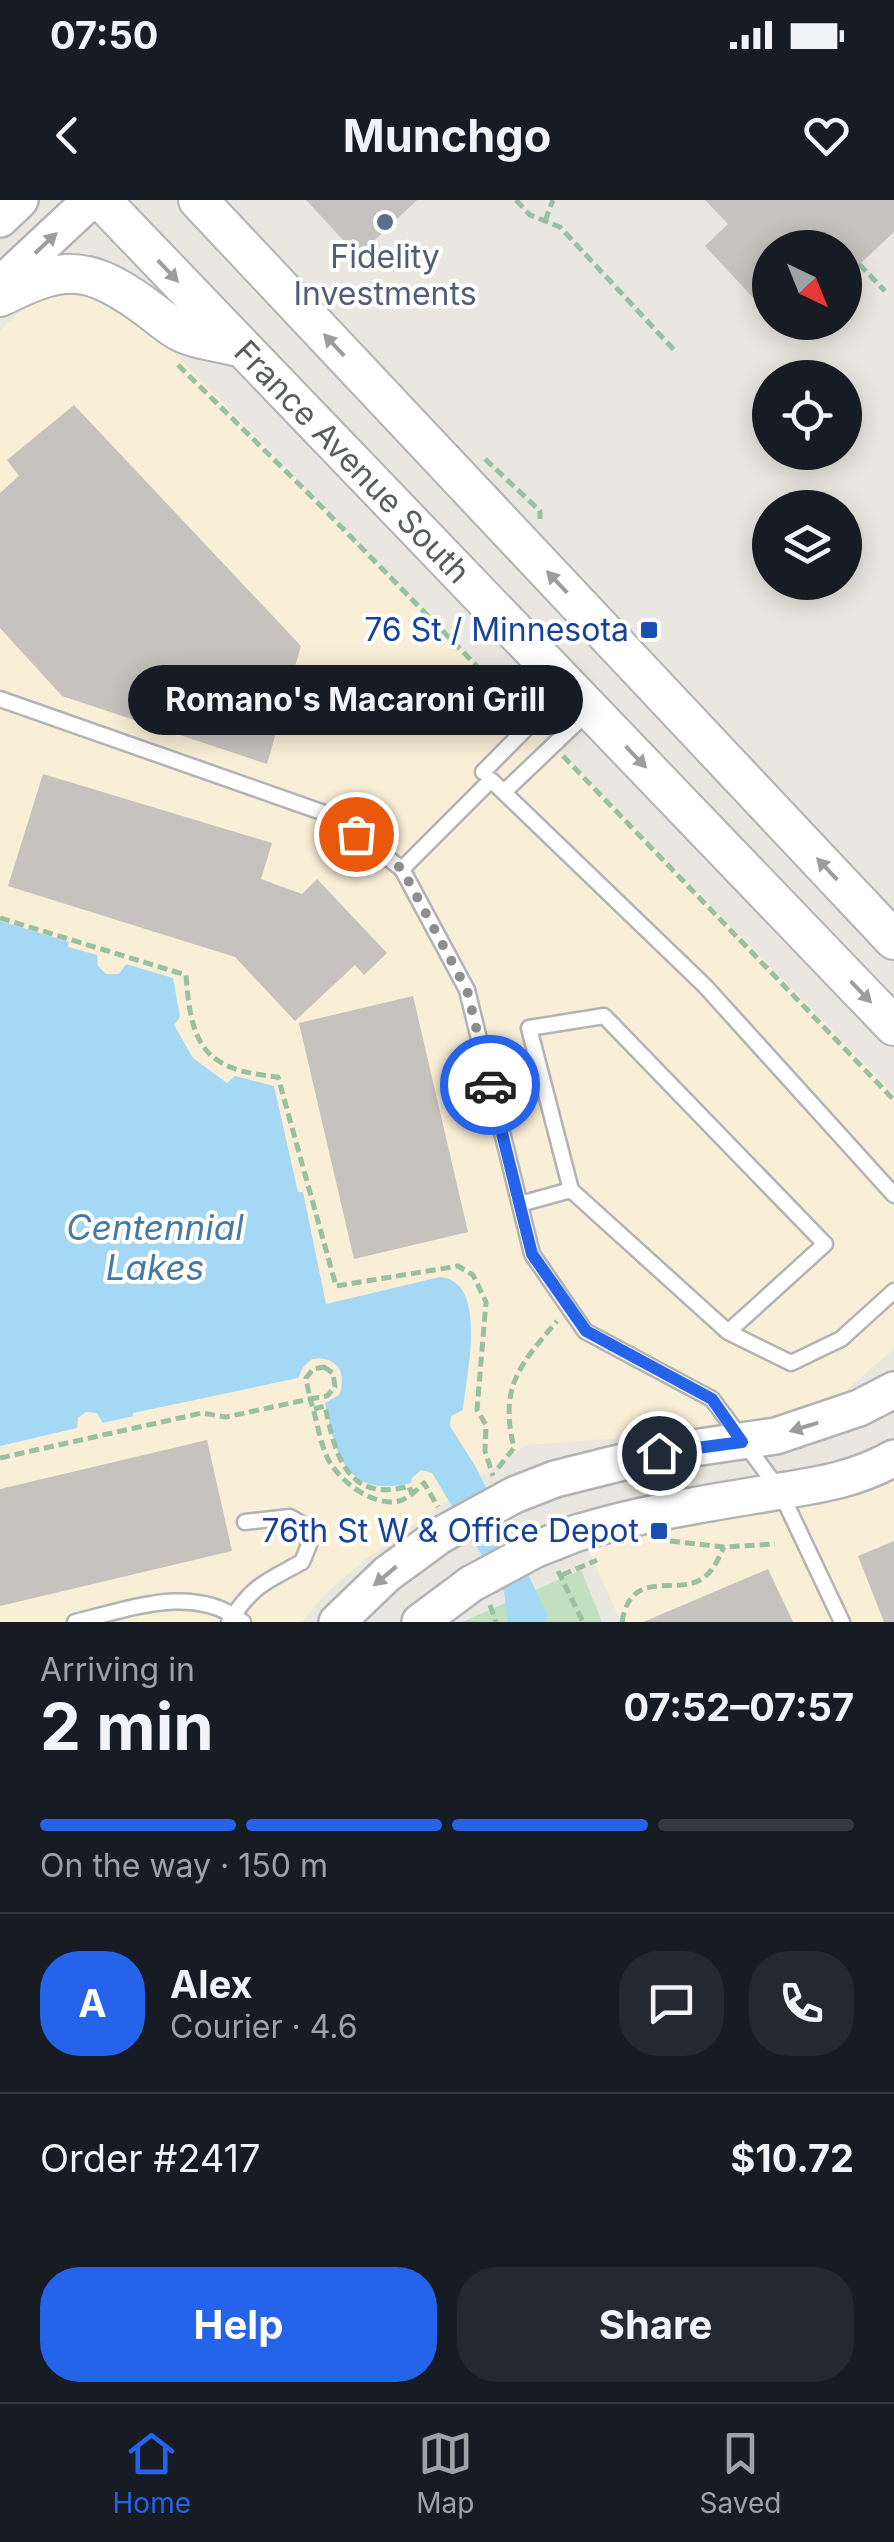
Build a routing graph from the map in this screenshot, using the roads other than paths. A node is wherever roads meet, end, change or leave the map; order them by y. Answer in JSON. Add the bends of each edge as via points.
{"nodes":[{"id":1,"x":20,"y":200,"type":"edge"},
{"id":2,"x":91,"y":200,"type":"edge"},
{"id":3,"x":100,"y":200,"type":"edge"},
{"id":4,"x":198,"y":200,"type":"edge"},
{"id":5,"x":235,"y":200,"type":"edge"},
{"id":6,"x":0,"y":218,"type":"edge"},
{"id":7,"x":256,"y":262,"type":"junction"},
{"id":8,"x":0,"y":285,"type":"edge"},
{"id":9,"x":0,"y":298,"type":"edge"},
{"id":10,"x":241,"y":348,"type":"junction"},
{"id":11,"x":580,"y":698,"type":"junction"},
{"id":12,"x":0,"y":699,"type":"edge"},
{"id":13,"x":483,"y":772,"type":"dead end"},
{"id":14,"x":504,"y":792,"type":"junction"},
{"id":15,"x":402,"y":869,"type":"junction"},
{"id":16,"x":894,"y":940,"type":"edge"},
{"id":17,"x":894,"y":1026,"type":"edge"},
{"id":18,"x":572,"y":1190,"type":"junction"},
{"id":19,"x":894,"y":1194,"type":"edge"},
{"id":20,"x":520,"y":1204,"type":"junction"},
{"id":21,"x":894,"y":1291,"type":"edge"},
{"id":22,"x":728,"y":1332,"type":"junction"},
{"id":23,"x":894,"y":1390,"type":"edge"},
{"id":24,"x":742,"y":1442,"type":"junction"},
{"id":25,"x":894,"y":1458,"type":"edge"},
{"id":26,"x":780,"y":1491,"type":"junction"},
{"id":27,"x":245,"y":1522,"type":"dead end"},
{"id":28,"x":235,"y":1619,"type":"edge"},
{"id":29,"x":75,"y":1622,"type":"edge"},
{"id":30,"x":337,"y":1622,"type":"edge"},
{"id":31,"x":420,"y":1622,"type":"edge"},
{"id":32,"x":842,"y":1622,"type":"edge"}],
"edges":[{"from":1,"to":6,"type":"street"},
{"from":8,"to":2,"type":"street","one_way":true},
{"from":3,"to":10,"type":"main road","name":"France Avenue South","one_way":true},
{"from":4,"to":7,"type":"main road","name":"France Avenue South"},
{"from":5,"to":7,"type":"main road"},
{"from":16,"to":7,"type":"main road","name":"France Avenue South","one_way":true},
{"from":9,"to":10,"type":"main road","via":[[64,273],[96,276],[180,332]]},
{"from":10,"to":11,"type":"main road","name":"France Avenue South"},
{"from":11,"to":13,"type":"lane","via":[[530,724]]},
{"from":11,"to":14,"type":"lane","via":[[553,746]]},
{"from":11,"to":17,"type":"main road","name":"France Avenue South","one_way":true},
{"from":12,"to":15,"type":"lane","via":[[333,816]]},
{"from":14,"to":15,"type":"lane","via":[[491,780]]},
{"from":14,"to":19,"type":"lane","via":[[705,986]]},
{"from":15,"to":20,"type":"lane","via":[[467,990]]},
{"from":18,"to":20,"type":"lane"},
{"from":18,"to":22,"type":"lane"},
{"from":18,"to":22,"type":"lane","via":[[530,1028],[604,1016],[824,1244]]},
{"from":20,"to":24,"type":"lane","via":[[532,1254],[586,1331],[712,1399]]},
{"from":21,"to":22,"type":"lane","via":[[841,1339],[791,1363]]},
{"from":23,"to":24,"type":"street","one_way":true,"via":[[817,1424]]},
{"from":24,"to":26,"type":"lane"},
{"from":24,"to":30,"type":"street","one_way":true,"bridge":true,"via":[[555,1478],[441,1527]]},
{"from":25,"to":26,"type":"street","via":[[841,1482]]},
{"from":26,"to":31,"type":"street","bridge":true,"via":[[631,1517],[582,1549],[505,1564],[479,1592]]},
{"from":26,"to":32,"type":"lane"},
{"from":27,"to":28,"type":"lane","via":[[290,1517],[304,1525],[309,1545],[302,1562],[261,1581]]},
{"from":28,"to":29,"type":"lane","via":[[205,1602],[172,1600]]}]}
